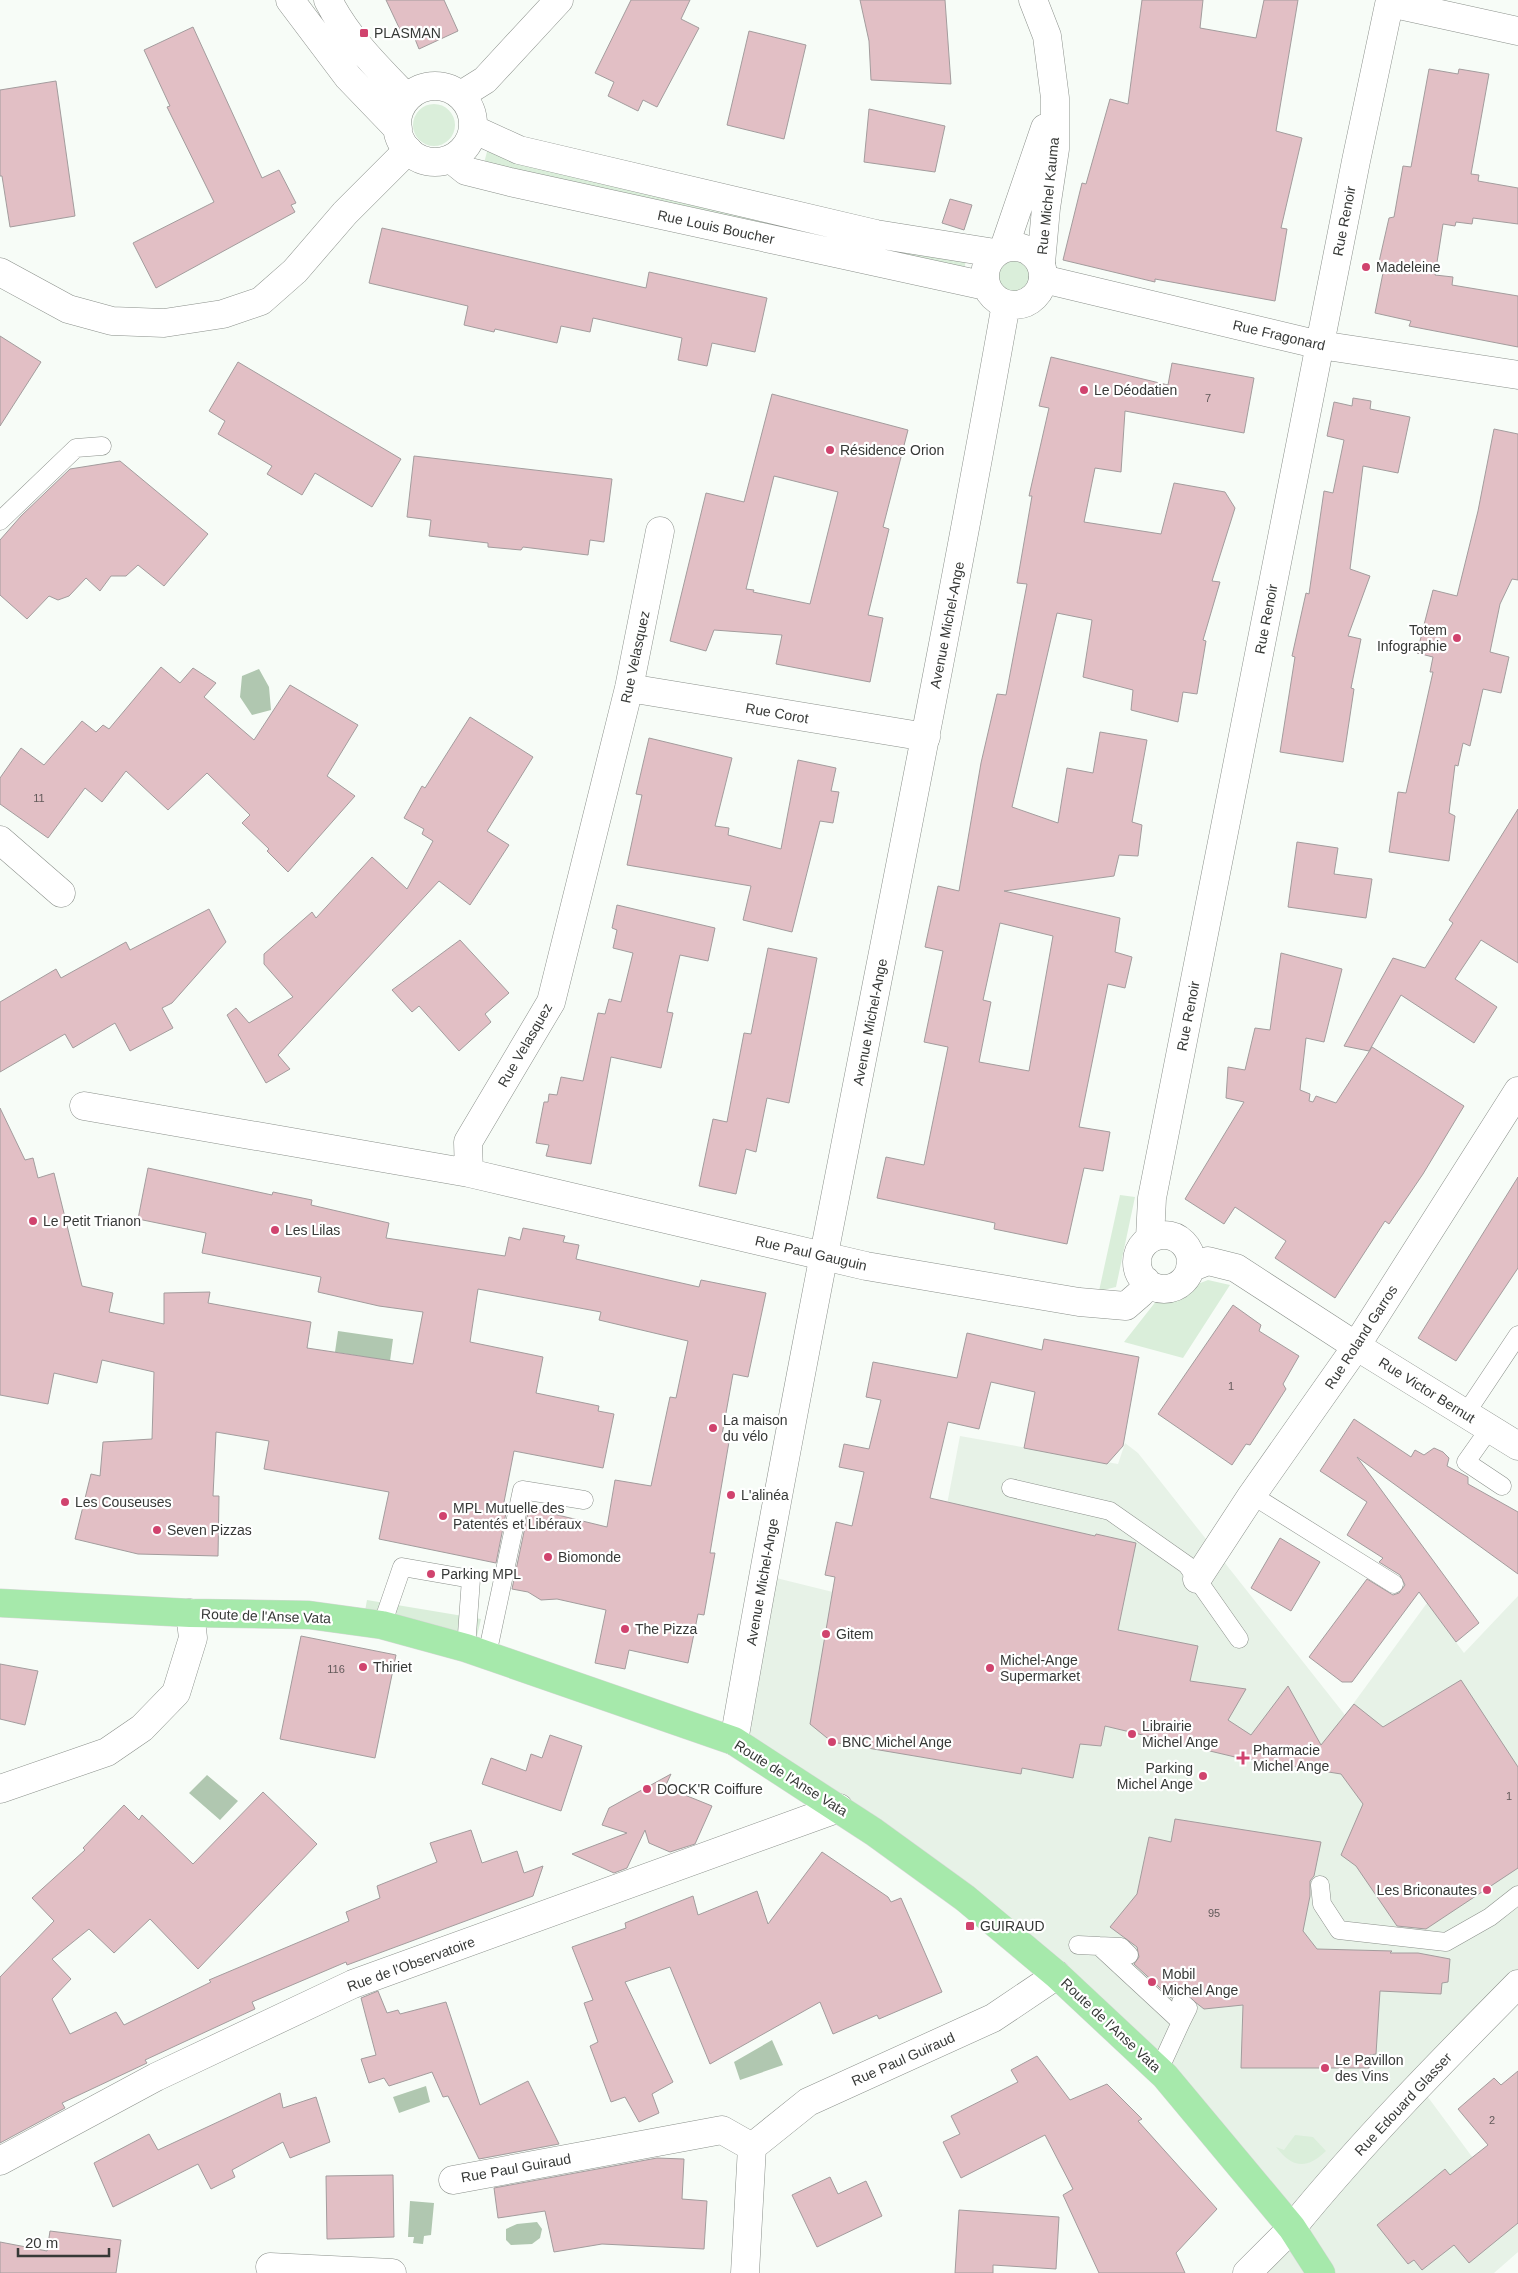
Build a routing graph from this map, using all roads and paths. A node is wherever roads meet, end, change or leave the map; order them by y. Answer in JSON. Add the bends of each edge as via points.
{"nodes":[{"id":1,"x":290,"y":0,"type":"edge"},
{"id":2,"x":328,"y":0,"type":"edge"},
{"id":3,"x":560,"y":0,"type":"edge"},
{"id":4,"x":1033,"y":0,"type":"edge"},
{"id":5,"x":1390,"y":1,"type":"edge"},
{"id":6,"x":1518,"y":31,"type":"edge"},
{"id":7,"x":461,"y":95,"type":"junction"},
{"id":8,"x":407,"y":98,"type":"junction"},
{"id":9,"x":1055,"y":98,"type":"junction"},
{"id":10,"x":473,"y":129,"type":"junction"},
{"id":11,"x":403,"y":140,"type":"junction"},
{"id":12,"x":451,"y":159,"type":"junction"},
{"id":13,"x":999,"y":250,"type":"junction"},
{"id":14,"x":1042,"y":271,"type":"junction"},
{"id":15,"x":0,"y":272,"type":"edge"},
{"id":16,"x":986,"y":286,"type":"junction"},
{"id":17,"x":1006,"y":304,"type":"junction"},
{"id":18,"x":1320,"y":345,"type":"junction"},
{"id":19,"x":1518,"y":375,"type":"edge"},
{"id":20,"x":102,"y":446,"type":"dead end"},
{"id":21,"x":0,"y":521,"type":"edge"},
{"id":22,"x":660,"y":530,"type":"dead end"},
{"id":23,"x":629,"y":688,"type":"junction"},
{"id":24,"x":926,"y":737,"type":"junction"},
{"id":25,"x":0,"y":840,"type":"edge"},
{"id":26,"x":61,"y":893,"type":"dead end"},
{"id":27,"x":1518,"y":1091,"type":"edge"},
{"id":28,"x":84,"y":1106,"type":"dead end"},
{"id":29,"x":468,"y":1173,"type":"junction"},
{"id":30,"x":1150,"y":1238,"type":"junction"},
{"id":31,"x":823,"y":1257,"type":"junction"},
{"id":32,"x":1190,"y":1268,"type":"junction"},
{"id":33,"x":1146,"y":1281,"type":"junction"},
{"id":34,"x":1518,"y":1335,"type":"edge"},
{"id":35,"x":1356,"y":1346,"type":"junction"},
{"id":36,"x":1466,"y":1413,"type":"junction"},
{"id":37,"x":1490,"y":1428,"type":"junction"},
{"id":38,"x":1518,"y":1446,"type":"edge"},
{"id":39,"x":1502,"y":1486,"type":"dead end"},
{"id":40,"x":1012,"y":1488,"type":"dead end"},
{"id":41,"x":1252,"y":1495,"type":"junction"},
{"id":42,"x":584,"y":1500,"type":"dead end"},
{"id":43,"x":1197,"y":1579,"type":"junction"},
{"id":44,"x":1394,"y":1584,"type":"dead end"},
{"id":45,"x":0,"y":1603,"type":"edge"},
{"id":46,"x":190,"y":1613,"type":"junction"},
{"id":47,"x":382,"y":1624,"type":"junction"},
{"id":48,"x":1239,"y":1640,"type":"dead end"},
{"id":49,"x":476,"y":1651,"type":"junction"},
{"id":50,"x":734,"y":1741,"type":"junction"},
{"id":51,"x":0,"y":1789,"type":"edge"},
{"id":52,"x":839,"y":1808,"type":"junction"},
{"id":53,"x":1320,"y":1885,"type":"dead end"},
{"id":54,"x":1518,"y":1895,"type":"edge"},
{"id":55,"x":1078,"y":1945,"type":"dead end"},
{"id":56,"x":1098,"y":1946,"type":"junction"},
{"id":57,"x":1129,"y":1955,"type":"dead end"},
{"id":58,"x":1057,"y":1975,"type":"junction"},
{"id":59,"x":1518,"y":1984,"type":"edge"},
{"id":60,"x":1181,"y":2002,"type":"dead end"},
{"id":61,"x":1181,"y":2022,"type":"junction"},
{"id":62,"x":1159,"y":2070,"type":"junction"},
{"id":63,"x":752,"y":2147,"type":"junction"},
{"id":64,"x":0,"y":2161,"type":"edge"},
{"id":65,"x":453,"y":2180,"type":"dead end"},
{"id":66,"x":1292,"y":2228,"type":"junction"},
{"id":67,"x":270,"y":2267,"type":"dead end"},
{"id":68,"x":392,"y":2273,"type":"edge"},
{"id":69,"x":745,"y":2273,"type":"edge"},
{"id":70,"x":1247,"y":2273,"type":"edge"},
{"id":71,"x":1321,"y":2273,"type":"edge"}],
"edges":[{"from":1,"to":11,"type":"street","via":[[348,77]]},
{"from":2,"to":8,"type":"street","via":[[336,16],[369,59]]},
{"from":3,"to":7,"type":"street","via":[[485,80]]},
{"from":4,"to":9,"type":"street","name":"Rue Michel Kauma","via":[[1047,36]]},
{"from":5,"to":6,"type":"street"},
{"from":5,"to":18,"type":"street","name":"Rue Renoir"},
{"from":7,"to":8,"type":"street","via":[[451,88],[434,86],[416,91]]},
{"from":7,"to":10,"type":"street","via":[[469,105]]},
{"from":8,"to":11,"type":"street","via":[[401,108]]},
{"from":9,"to":13,"type":"street","name":"Rue Michel Kauma"},
{"from":9,"to":14,"type":"street","name":"Rue Michel Kauma","via":[[1055,149],[1046,208]]},
{"from":10,"to":12,"type":"street","via":[[462,152]]},
{"from":10,"to":13,"type":"street","name":"Rue Louis Boucher","via":[[519,150],[876,234]]},
{"from":11,"to":12,"type":"street","via":[[428,161]]},
{"from":11,"to":15,"type":"street","via":[[289,277],[261,301],[223,314],[164,324],[112,321],[68,309]]},
{"from":12,"to":16,"type":"street","name":"Rue Louis Boucher","via":[[466,172]]},
{"from":13,"to":14,"type":"street","via":[[1013,246],[1030,250]]},
{"from":13,"to":16,"type":"street","via":[[986,268]]},
{"from":14,"to":17,"type":"street","via":[[1040,289],[1034,298],[1016,305]]},
{"from":14,"to":18,"type":"street","name":"Rue Fragonard"},
{"from":16,"to":17,"type":"street"},
{"from":17,"to":24,"type":"street","name":"Avenue Michel-Ange"},
{"from":18,"to":19,"type":"street","name":"Rue Fragonard"},
{"from":18,"to":30,"type":"street","name":"Rue Renoir","via":[[1152,1198]]},
{"from":20,"to":21,"type":"lane","via":[[76,448]]},
{"from":22,"to":23,"type":"street","name":"Rue Velasquez"},
{"from":23,"to":24,"type":"street","name":"Rue Corot"},
{"from":23,"to":29,"type":"street","name":"Rue Velasquez","via":[[551,1002],[468,1142]]},
{"from":24,"to":31,"type":"street","name":"Avenue Michel-Ange"},
{"from":25,"to":26,"type":"street"},
{"from":27,"to":35,"type":"street","name":"Rue Roland Garros"},
{"from":28,"to":29,"type":"street"},
{"from":29,"to":31,"type":"street","name":"Rue Paul Gauguin"},
{"from":30,"to":32,"type":"street","via":[[1167,1235],[1183,1243],[1188,1250]]},
{"from":30,"to":33,"type":"street","via":[[1138,1259],[1141,1275]]},
{"from":31,"to":33,"type":"street","name":"Rue Paul Gauguin","via":[[1108,1306],[1126,1306],[1141,1294]]},
{"from":31,"to":50,"type":"street","name":"Avenue Michel-Ange"},
{"from":32,"to":33,"type":"street","via":[[1184,1280],[1172,1287],[1158,1288]]},
{"from":32,"to":35,"type":"street","name":"Rue Victor Bernut","via":[[1208,1261],[1236,1268]]},
{"from":34,"to":36,"type":"lane"},
{"from":35,"to":36,"type":"street","name":"Rue Victor Bernut"},
{"from":35,"to":41,"type":"street","name":"Rue Roland Garros"},
{"from":36,"to":37,"type":"street","name":"Rue Victor Bernut"},
{"from":37,"to":38,"type":"street","name":"Rue Victor Bernut"},
{"from":37,"to":39,"type":"lane","via":[[1466,1462]]},
{"from":40,"to":43,"type":"lane","via":[[1110,1511],[1187,1564]]},
{"from":41,"to":43,"type":"street","name":"Rue Roland Garros"},
{"from":41,"to":44,"type":"lane"},
{"from":42,"to":49,"type":"lane","via":[[522,1490]]},
{"from":43,"to":48,"type":"lane"},
{"from":45,"to":46,"type":"main road","name":"Route de l'Anse Vata"},
{"from":46,"to":47,"type":"main road","name":"Route de l'Anse Vata","via":[[309,1615]]},
{"from":46,"to":51,"type":"street","via":[[194,1638],[176,1693],[142,1728],[107,1752]]},
{"from":47,"to":49,"type":"main road","name":"Route de l'Anse Vata"},
{"from":47,"to":49,"type":"lane","via":[[402,1567],[471,1579]]},
{"from":49,"to":50,"type":"main road","name":"Route de l'Anse Vata"},
{"from":50,"to":52,"type":"main road","name":"Route de l'Anse Vata"},
{"from":52,"to":58,"type":"main road","name":"Route de l'Anse Vata","via":[[965,1898]]},
{"from":52,"to":64,"type":"street","name":"Rue de l'Observatoire","via":[[353,1984],[156,2077]]},
{"from":53,"to":54,"type":"lane","via":[[1322,1904],[1339,1930],[1446,1942],[1490,1917]]},
{"from":55,"to":56,"type":"lane"},
{"from":56,"to":57,"type":"lane","via":[[1121,1947]]},
{"from":56,"to":61,"type":"lane"},
{"from":58,"to":62,"type":"main road","name":"Route de l'Anse Vata"},
{"from":58,"to":63,"type":"street","name":"Rue Paul Guiraud","via":[[993,2018],[808,2102]]},
{"from":59,"to":66,"type":"street","name":"Rue Edouard Glasser","via":[[1419,2084]]},
{"from":60,"to":61,"type":"lane","via":[[1188,2008]]},
{"from":61,"to":62,"type":"lane"},
{"from":62,"to":66,"type":"main road","name":"Route de l'Anse Vata"},
{"from":63,"to":65,"type":"street","name":"Rue Paul Guiraud","via":[[722,2130]]},
{"from":63,"to":69,"type":"street"},
{"from":66,"to":70,"type":"street","name":"Rue Edouard Glasser"},
{"from":66,"to":71,"type":"main road","name":"Route de l'Anse Vata"},
{"from":67,"to":68,"type":"street"}]}
